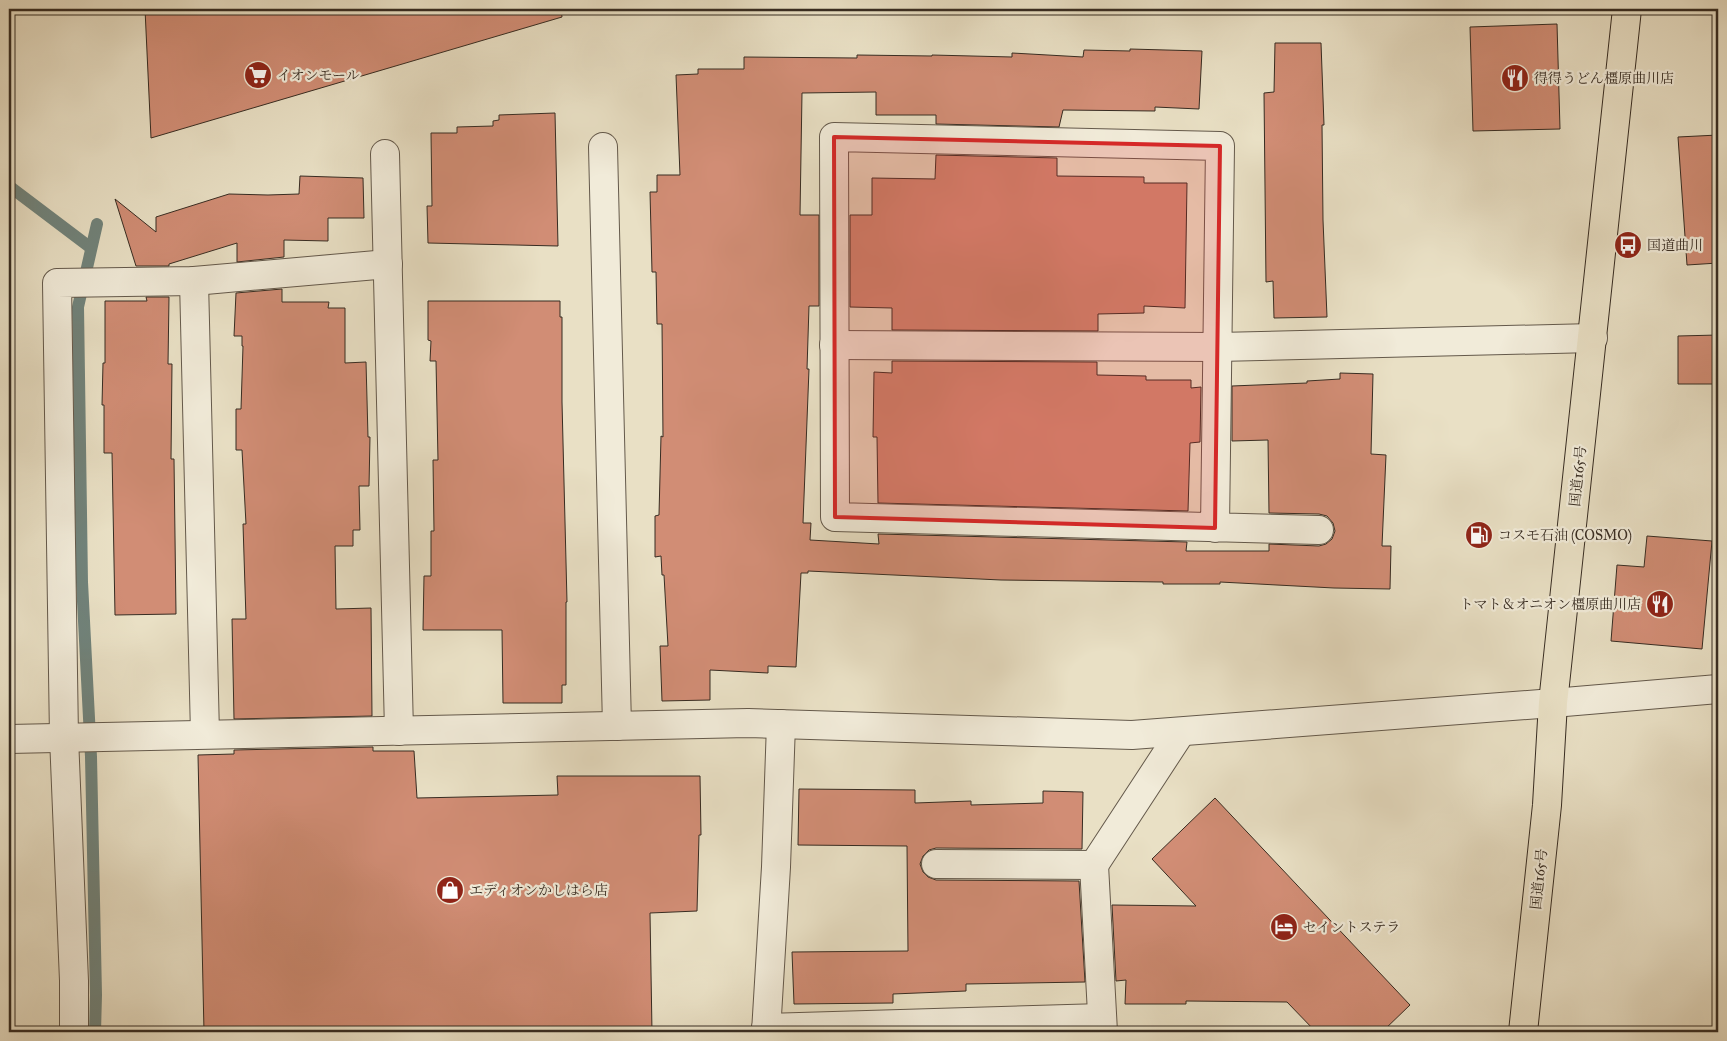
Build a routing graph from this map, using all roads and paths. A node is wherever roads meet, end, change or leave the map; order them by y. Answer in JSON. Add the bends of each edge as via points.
{"nodes":[{"id":1,"x":1628,"y":9,"type":"edge"},
{"id":2,"x":602,"y":147,"type":"dead end"},
{"id":3,"x":385,"y":154,"type":"dead end"},
{"id":4,"x":388,"y":264,"type":"junction"},
{"id":5,"x":194,"y":282,"type":"junction"},
{"id":6,"x":1593,"y":338,"type":"junction"},
{"id":7,"x":834,"y":345,"type":"junction"},
{"id":8,"x":1218,"y":346,"type":"junction"},
{"id":9,"x":1215,"y":528,"type":"junction"},
{"id":10,"x":1320,"y":530,"type":"dead end"},
{"id":11,"x":1718,"y":688,"type":"edge"},
{"id":12,"x":1553,"y":703,"type":"junction"},
{"id":13,"x":781,"y":724,"type":"junction"},
{"id":14,"x":617,"y":726,"type":"junction"},
{"id":15,"x":399,"y":730,"type":"junction"},
{"id":16,"x":1181,"y":732,"type":"junction"},
{"id":17,"x":205,"y":734,"type":"junction"},
{"id":18,"x":64,"y":737,"type":"junction"},
{"id":19,"x":9,"y":739,"type":"edge"},
{"id":20,"x":936,"y":864,"type":"dead end"},
{"id":21,"x":1094,"y":865,"type":"junction"},
{"id":22,"x":1102,"y":1025,"type":"edge"},
{"id":23,"x":766,"y":1030,"type":"edge"},
{"id":24,"x":74,"y":1032,"type":"edge"},
{"id":25,"x":1522,"y":1032,"type":"edge"}],
"edges":[{"from":1,"to":6,"type":"highway","name":"国道165号"},
{"from":2,"to":14,"type":"street"},
{"from":3,"to":4,"type":"street"},
{"from":4,"to":5,"type":"street"},
{"from":4,"to":15,"type":"street"},
{"from":5,"to":17,"type":"street"},
{"from":5,"to":18,"type":"street","via":[[57,283]]},
{"from":6,"to":8,"type":"street"},
{"from":6,"to":12,"type":"highway","name":"国道165号"},
{"from":7,"to":8,"type":"street"},
{"from":7,"to":8,"type":"street","via":[[834,136],[1220,146]]},
{"from":7,"to":9,"type":"street","via":[[835,517]]},
{"from":8,"to":9,"type":"street"},
{"from":9,"to":10,"type":"street"},
{"from":11,"to":12,"type":"street"},
{"from":12,"to":16,"type":"street"},
{"from":12,"to":25,"type":"highway","name":"国道165号","via":[[1547,805]]},
{"from":13,"to":14,"type":"street"},
{"from":13,"to":16,"type":"street","via":[[1132,735]]},
{"from":13,"to":23,"type":"street"},
{"from":14,"to":15,"type":"street"},
{"from":15,"to":17,"type":"street"},
{"from":16,"to":21,"type":"street"},
{"from":17,"to":18,"type":"street"},
{"from":18,"to":19,"type":"street"},
{"from":18,"to":24,"type":"street"},
{"from":20,"to":21,"type":"street"},
{"from":21,"to":22,"type":"street"},
{"from":22,"to":23,"type":"street"}]}
